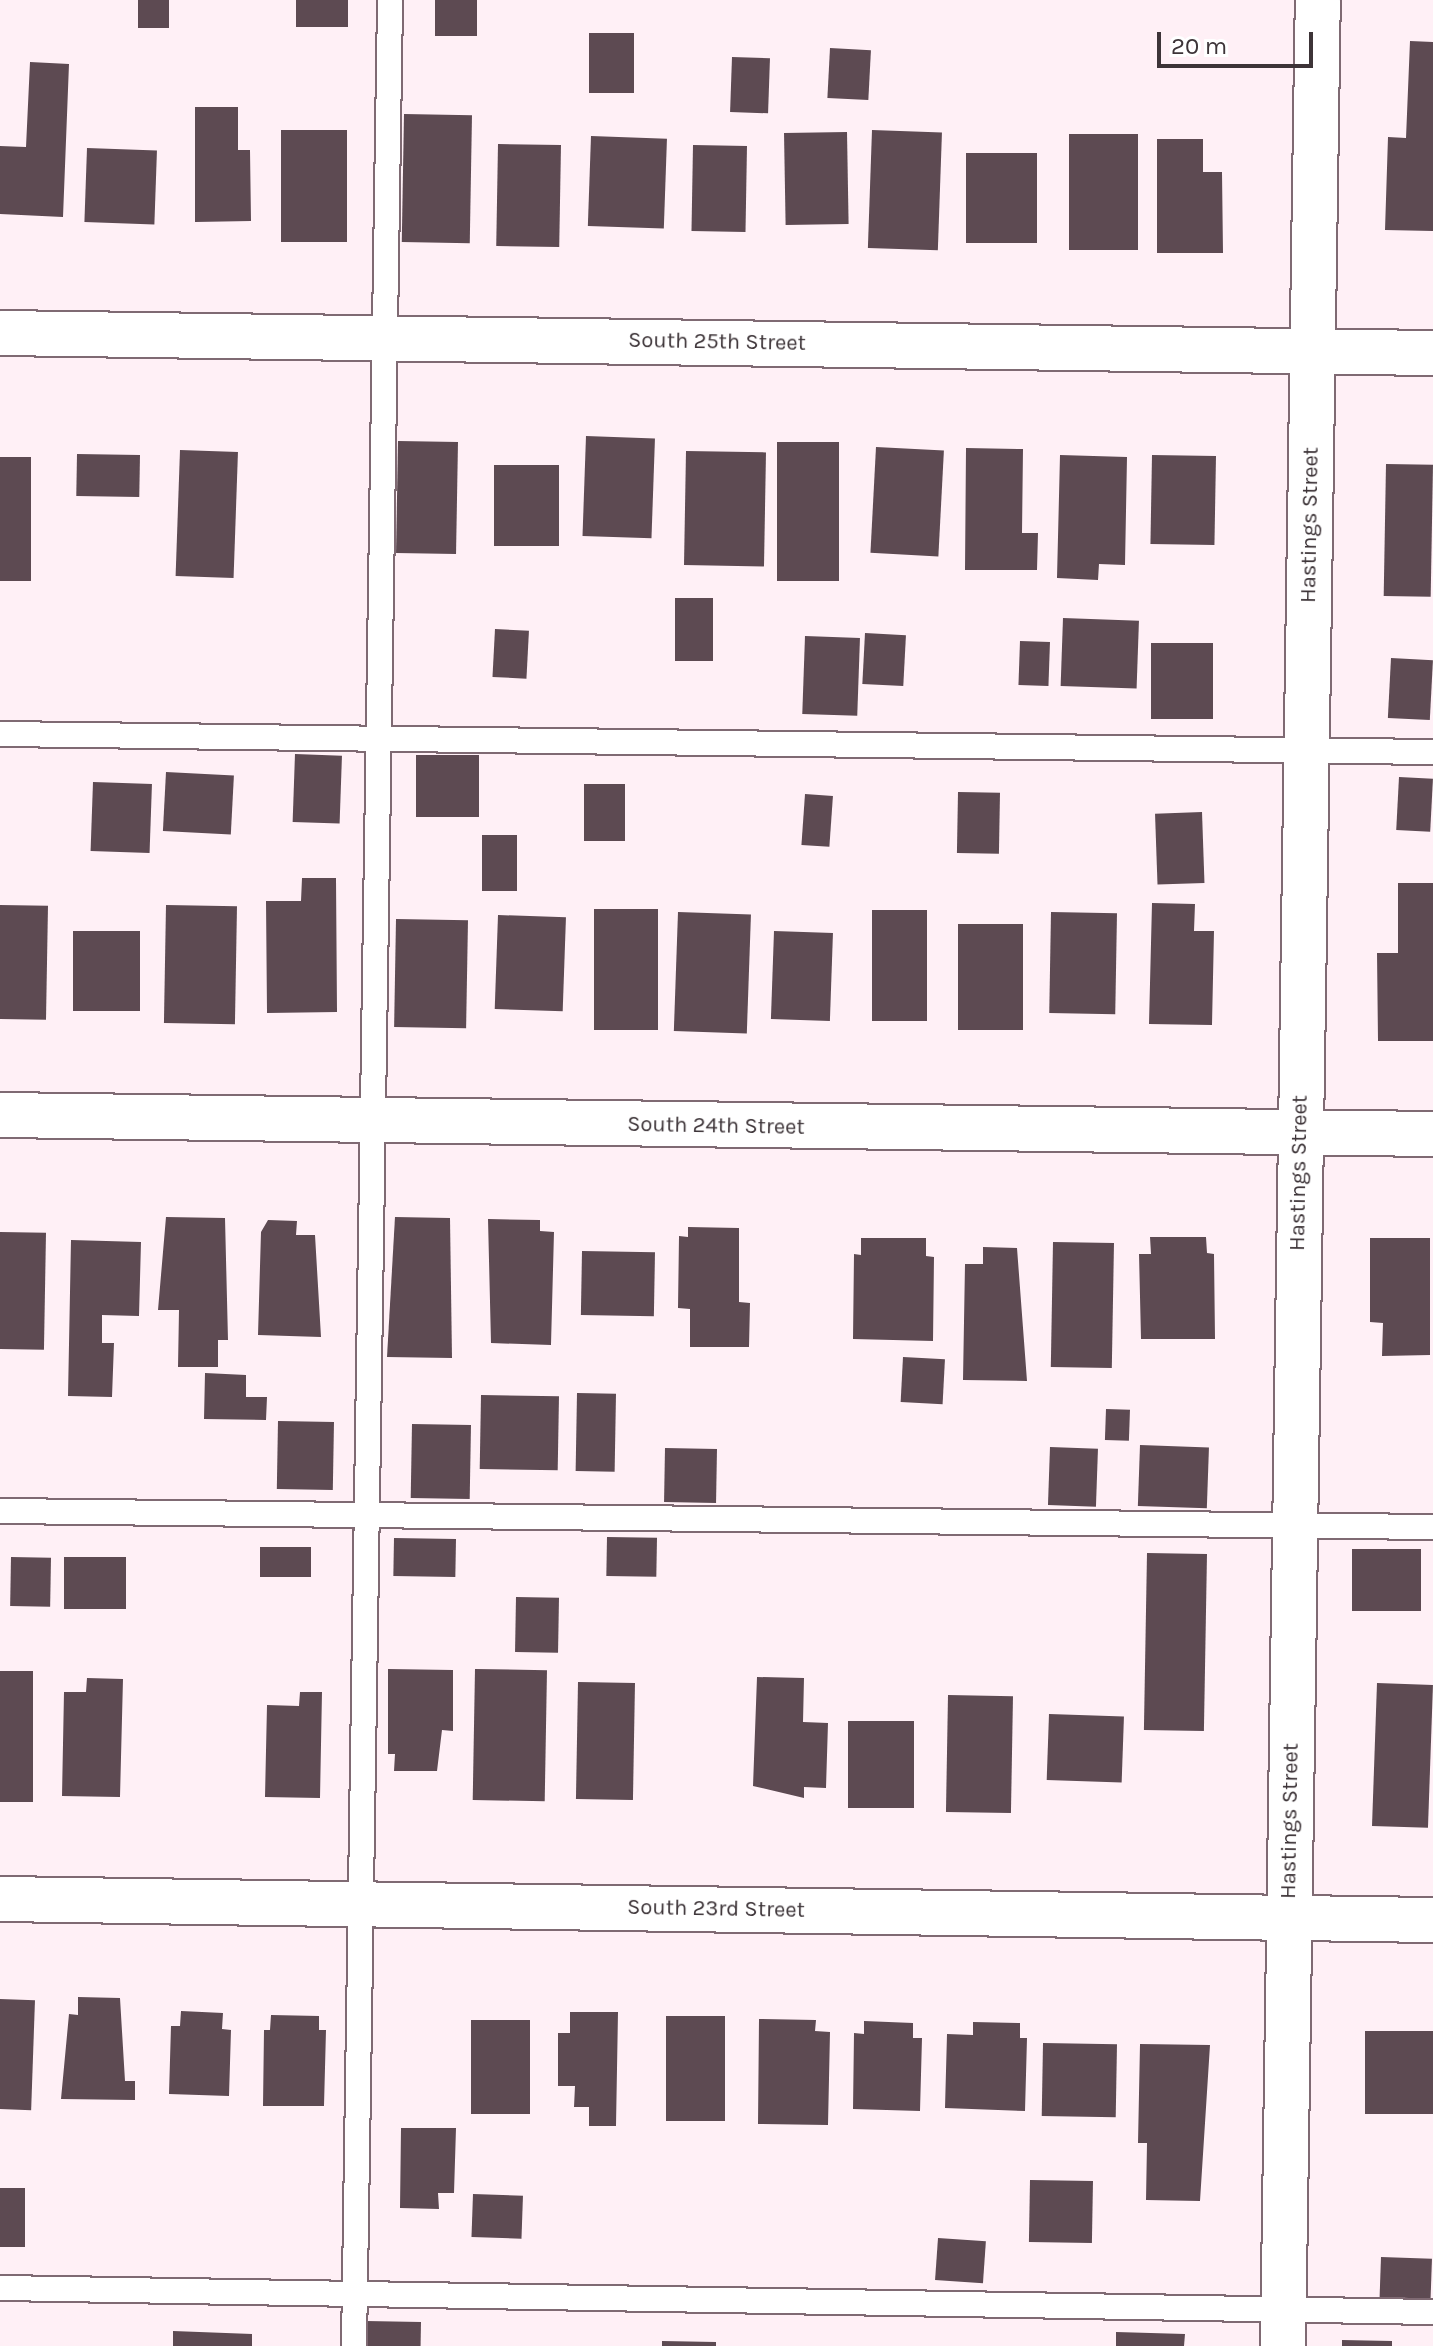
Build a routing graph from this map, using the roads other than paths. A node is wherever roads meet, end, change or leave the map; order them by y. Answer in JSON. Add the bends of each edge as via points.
{"nodes":[{"id":1,"x":390,"y":0,"type":"edge"},
{"id":2,"x":1318,"y":0,"type":"edge"},
{"id":3,"x":0,"y":333,"type":"edge"},
{"id":4,"x":387,"y":339,"type":"junction"},
{"id":5,"x":1313,"y":352,"type":"junction"},
{"id":6,"x":1433,"y":353,"type":"edge"},
{"id":7,"x":0,"y":734,"type":"edge"},
{"id":8,"x":377,"y":738,"type":"junction"},
{"id":9,"x":1306,"y":750,"type":"junction"},
{"id":10,"x":1433,"y":752,"type":"edge"},
{"id":11,"x":0,"y":1115,"type":"edge"},
{"id":12,"x":371,"y":1121,"type":"junction"},
{"id":13,"x":1299,"y":1132,"type":"junction"},
{"id":14,"x":1433,"y":1134,"type":"edge"},
{"id":15,"x":0,"y":1511,"type":"edge"},
{"id":16,"x":362,"y":1513,"type":"junction"},
{"id":17,"x":1294,"y":1524,"type":"junction"},
{"id":18,"x":1433,"y":1527,"type":"edge"},
{"id":19,"x":0,"y":1899,"type":"edge"},
{"id":20,"x":361,"y":1902,"type":"junction"},
{"id":21,"x":1289,"y":1918,"type":"junction"},
{"id":22,"x":1433,"y":1920,"type":"edge"},
{"id":23,"x":0,"y":2288,"type":"edge"},
{"id":24,"x":355,"y":2292,"type":"junction"},
{"id":25,"x":1433,"y":2312,"type":"edge"},
{"id":26,"x":1283,"y":2328,"type":"edge"},
{"id":27,"x":354,"y":2346,"type":"edge"}],
"edges":[{"from":1,"to":4,"type":"lane"},
{"from":2,"to":5,"type":"street","name":"Hastings Street"},
{"from":3,"to":4,"type":"street","name":"South 25th Street"},
{"from":4,"to":5,"type":"street","name":"South 25th Street"},
{"from":4,"to":8,"type":"lane"},
{"from":5,"to":6,"type":"street","name":"South 25th Street"},
{"from":5,"to":9,"type":"street","name":"Hastings Street"},
{"from":7,"to":8,"type":"lane"},
{"from":8,"to":9,"type":"lane"},
{"from":8,"to":12,"type":"lane"},
{"from":9,"to":10,"type":"lane"},
{"from":9,"to":13,"type":"street","name":"Hastings Street"},
{"from":11,"to":12,"type":"street","name":"South 24th Street"},
{"from":12,"to":13,"type":"street","name":"South 24th Street"},
{"from":12,"to":16,"type":"lane"},
{"from":13,"to":14,"type":"street","name":"South 24th Street"},
{"from":13,"to":17,"type":"street","name":"Hastings Street"},
{"from":15,"to":16,"type":"lane"},
{"from":16,"to":17,"type":"lane"},
{"from":16,"to":20,"type":"lane"},
{"from":17,"to":18,"type":"lane"},
{"from":17,"to":21,"type":"street","name":"Hastings Street"},
{"from":19,"to":20,"type":"street","name":"South 23rd Street"},
{"from":20,"to":21,"type":"street","name":"South 23rd Street"},
{"from":20,"to":24,"type":"lane"},
{"from":21,"to":22,"type":"street","name":"South 23rd Street"},
{"from":21,"to":26,"type":"street","name":"Hastings Street"},
{"from":23,"to":24,"type":"lane"},
{"from":24,"to":26,"type":"lane"},
{"from":24,"to":27,"type":"lane"},
{"from":25,"to":26,"type":"lane"}]}
